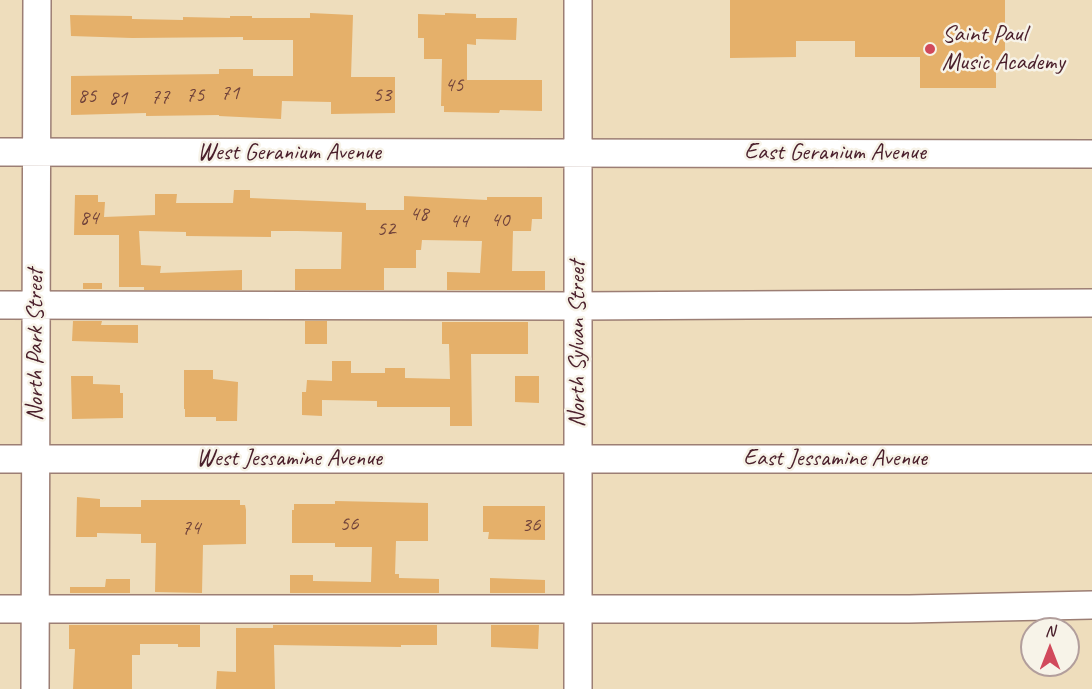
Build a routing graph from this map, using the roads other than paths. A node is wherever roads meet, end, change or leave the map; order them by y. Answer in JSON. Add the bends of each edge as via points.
{"nodes":[{"id":1,"x":37,"y":0,"type":"edge"},
{"id":2,"x":578,"y":0,"type":"edge"},
{"id":3,"x":0,"y":152,"type":"edge"},
{"id":4,"x":37,"y":153,"type":"junction"},
{"id":5,"x":578,"y":153,"type":"junction"},
{"id":6,"x":1092,"y":154,"type":"edge"},
{"id":7,"x":1092,"y":303,"type":"edge"},
{"id":8,"x":0,"y":305,"type":"edge"},
{"id":9,"x":36,"y":306,"type":"junction"},
{"id":10,"x":578,"y":306,"type":"junction"},
{"id":11,"x":578,"y":458,"type":"junction"},
{"id":12,"x":0,"y":459,"type":"edge"},
{"id":13,"x":1092,"y":459,"type":"edge"},
{"id":14,"x":36,"y":460,"type":"junction"},
{"id":15,"x":1092,"y":605,"type":"edge"},
{"id":16,"x":578,"y":608,"type":"junction"},
{"id":17,"x":0,"y":609,"type":"edge"},
{"id":18,"x":36,"y":609,"type":"junction"},
{"id":19,"x":35,"y":689,"type":"edge"},
{"id":20,"x":578,"y":689,"type":"edge"}],
"edges":[{"from":1,"to":4,"type":"street","name":"North Park Street"},
{"from":2,"to":5,"type":"street","name":"North Sylvan Street"},
{"from":3,"to":4,"type":"street","name":"West Geranium Avenue"},
{"from":4,"to":5,"type":"street","name":"West Geranium Avenue"},
{"from":4,"to":9,"type":"street","name":"North Park Street"},
{"from":5,"to":6,"type":"street","name":"East Geranium Avenue"},
{"from":5,"to":10,"type":"street","name":"North Sylvan Street"},
{"from":7,"to":10,"type":"street"},
{"from":8,"to":9,"type":"street"},
{"from":9,"to":10,"type":"street"},
{"from":9,"to":14,"type":"street","name":"North Park Street"},
{"from":10,"to":11,"type":"street","name":"North Sylvan Street"},
{"from":11,"to":13,"type":"street","name":"East Jessamine Avenue"},
{"from":11,"to":14,"type":"street","name":"West Jessamine Avenue"},
{"from":11,"to":16,"type":"street","name":"North Sylvan Street"},
{"from":12,"to":14,"type":"street","name":"West Jessamine Avenue"},
{"from":14,"to":18,"type":"street","name":"North Park Street"},
{"from":15,"to":16,"type":"street"},
{"from":16,"to":18,"type":"street"},
{"from":16,"to":20,"type":"street","name":"North Sylvan Street"},
{"from":17,"to":18,"type":"street"},
{"from":18,"to":19,"type":"street","name":"North Park Street"}]}
